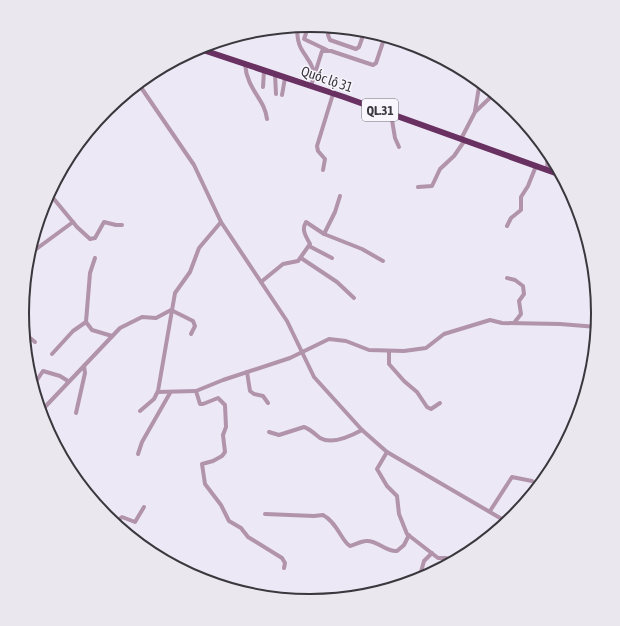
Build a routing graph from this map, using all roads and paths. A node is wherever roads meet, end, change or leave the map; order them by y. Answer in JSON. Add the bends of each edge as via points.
{"nodes":[{"id":1,"x":306,"y":32,"type":"edge"},
{"id":2,"x":296,"y":33,"type":"edge"},
{"id":3,"x":329,"y":33,"type":"edge"},
{"id":4,"x":363,"y":37,"type":"edge"},
{"id":5,"x":383,"y":42,"type":"edge"},
{"id":6,"x":328,"y":50,"type":"junction"},
{"id":7,"x":207,"y":51,"type":"edge"},
{"id":8,"x":245,"y":64,"type":"junction"},
{"id":9,"x":264,"y":71,"type":"junction"},
{"id":10,"x":315,"y":72,"type":"junction"},
{"id":11,"x":275,"y":74,"type":"junction"},
{"id":12,"x":285,"y":78,"type":"junction"},
{"id":13,"x":311,"y":86,"type":"junction"},
{"id":14,"x":263,"y":87,"type":"dead end"},
{"id":15,"x":141,"y":88,"type":"edge"},
{"id":16,"x":479,"y":88,"type":"edge"},
{"id":17,"x":276,"y":94,"type":"dead end"},
{"id":18,"x":333,"y":94,"type":"junction"},
{"id":19,"x":282,"y":95,"type":"dead end"},
{"id":20,"x":490,"y":98,"type":"edge"},
{"id":21,"x":475,"y":112,"type":"junction"},
{"id":22,"x":391,"y":114,"type":"junction"},
{"id":23,"x":267,"y":119,"type":"dead end"},
{"id":24,"x":463,"y":141,"type":"junction"},
{"id":25,"x":399,"y":147,"type":"dead end"},
{"id":26,"x":547,"y":163,"type":"edge"},
{"id":27,"x":536,"y":166,"type":"junction"},
{"id":28,"x":323,"y":170,"type":"dead end"},
{"id":29,"x":547,"y":170,"type":"junction"},
{"id":30,"x":552,"y":172,"type":"edge"},
{"id":31,"x":418,"y":186,"type":"dead end"},
{"id":32,"x":340,"y":196,"type":"dead end"},
{"id":33,"x":53,"y":198,"type":"edge"},
{"id":34,"x":73,"y":222,"type":"junction"},
{"id":35,"x":221,"y":222,"type":"junction"},
{"id":36,"x":122,"y":225,"type":"dead end"},
{"id":37,"x":507,"y":226,"type":"dead end"},
{"id":38,"x":324,"y":234,"type":"junction"},
{"id":39,"x":309,"y":246,"type":"junction"},
{"id":40,"x":37,"y":249,"type":"edge"},
{"id":41,"x":95,"y":258,"type":"dead end"},
{"id":42,"x":301,"y":258,"type":"junction"},
{"id":43,"x":332,"y":258,"type":"dead end"},
{"id":44,"x":383,"y":262,"type":"dead end"},
{"id":45,"x":507,"y":278,"type":"dead end"},
{"id":46,"x":261,"y":282,"type":"junction"},
{"id":47,"x":354,"y":298,"type":"dead end"},
{"id":48,"x":171,"y":310,"type":"junction"},
{"id":49,"x":86,"y":322,"type":"junction"},
{"id":50,"x":514,"y":324,"type":"junction"},
{"id":51,"x":590,"y":326,"type":"edge"},
{"id":52,"x":190,"y":334,"type":"dead end"},
{"id":53,"x":112,"y":336,"type":"junction"},
{"id":54,"x":30,"y":338,"type":"edge"},
{"id":55,"x":35,"y":342,"type":"dead end"},
{"id":56,"x":389,"y":351,"type":"junction"},
{"id":57,"x":302,"y":352,"type":"junction"},
{"id":58,"x":52,"y":354,"type":"dead end"},
{"id":59,"x":84,"y":366,"type":"junction"},
{"id":60,"x":248,"y":372,"type":"junction"},
{"id":61,"x":37,"y":380,"type":"edge"},
{"id":62,"x":68,"y":381,"type":"junction"},
{"id":63,"x":196,"y":391,"type":"junction"},
{"id":64,"x":158,"y":392,"type":"junction"},
{"id":65,"x":170,"y":393,"type":"junction"},
{"id":66,"x":268,"y":403,"type":"dead end"},
{"id":67,"x":440,"y":403,"type":"dead end"},
{"id":68,"x":45,"y":407,"type":"edge"},
{"id":69,"x":140,"y":411,"type":"dead end"},
{"id":70,"x":76,"y":413,"type":"dead end"},
{"id":71,"x":362,"y":430,"type":"junction"},
{"id":72,"x":269,"y":432,"type":"dead end"},
{"id":73,"x":386,"y":452,"type":"junction"},
{"id":74,"x":138,"y":454,"type":"dead end"},
{"id":75,"x":532,"y":482,"type":"dead end"},
{"id":76,"x":144,"y":507,"type":"dead end"},
{"id":77,"x":490,"y":511,"type":"junction"},
{"id":78,"x":264,"y":514,"type":"dead end"},
{"id":79,"x":501,"y":518,"type":"edge"},
{"id":80,"x":119,"y":519,"type":"edge"},
{"id":81,"x":409,"y":535,"type":"junction"},
{"id":82,"x":432,"y":553,"type":"junction"},
{"id":83,"x":446,"y":558,"type":"edge"},
{"id":84,"x":284,"y":568,"type":"dead end"},
{"id":85,"x":421,"y":571,"type":"edge"}],
"edges":[{"from":1,"to":6,"type":"street","via":[[304,39]]},
{"from":2,"to":10,"type":"street","via":[[299,47]]},
{"from":3,"to":4,"type":"street","via":[[330,40],[356,49],[360,47]]},
{"from":5,"to":6,"type":"street","via":[[373,65]]},
{"from":6,"to":10,"type":"street","via":[[322,51]]},
{"from":7,"to":8,"type":"highway","name":"Quốc lộ 31","number":"QL.31"},
{"from":8,"to":9,"type":"highway","name":"Quốc lộ 31","number":"QL.31"},
{"from":8,"to":23,"type":"street","via":[[248,83],[265,110]]},
{"from":9,"to":11,"type":"highway","name":"Quốc lộ 31","number":"QL.31"},
{"from":9,"to":14,"type":"street"},
{"from":10,"to":13,"type":"street"},
{"from":11,"to":12,"type":"highway","name":"Quốc lộ 31","number":"QL.31"},
{"from":11,"to":17,"type":"street"},
{"from":12,"to":13,"type":"highway","name":"Quốc lộ 31","number":"QL.31"},
{"from":12,"to":19,"type":"street"},
{"from":13,"to":18,"type":"highway","name":"Quốc lộ 31","number":"QL.31"},
{"from":15,"to":35,"type":"street","via":[[194,165]]},
{"from":16,"to":21,"type":"street"},
{"from":18,"to":22,"type":"highway","name":"Quốc lộ 31","number":"QL.31"},
{"from":18,"to":28,"type":"street","via":[[317,146],[325,159]]},
{"from":20,"to":21,"type":"street"},
{"from":21,"to":24,"type":"street"},
{"from":22,"to":24,"type":"highway","name":"Quốc lộ 31","number":"QL.31"},
{"from":22,"to":25,"type":"street"},
{"from":24,"to":27,"type":"highway","name":"Quốc lộ 31","number":"QL.31"},
{"from":24,"to":31,"type":"street","via":[[454,156],[440,168],[432,186]]},
{"from":26,"to":29,"type":"street"},
{"from":27,"to":29,"type":"highway","name":"Quốc lộ 31","number":"QL.31"},
{"from":27,"to":37,"type":"street","via":[[521,197],[521,210],[511,218]]},
{"from":29,"to":30,"type":"highway","name":"Quốc lộ 31","number":"QL.31"},
{"from":32,"to":38,"type":"street"},
{"from":33,"to":34,"type":"street"},
{"from":34,"to":36,"type":"street","via":[[92,239],[104,222]]},
{"from":34,"to":40,"type":"street"},
{"from":35,"to":46,"type":"street"},
{"from":35,"to":48,"type":"street","via":[[199,248],[190,272],[176,291]]},
{"from":38,"to":39,"type":"street","via":[[306,222],[304,235],[310,242]]},
{"from":38,"to":44,"type":"street","via":[[362,249]]},
{"from":39,"to":42,"type":"street"},
{"from":39,"to":43,"type":"street"},
{"from":41,"to":49,"type":"street","via":[[90,274]]},
{"from":42,"to":46,"type":"street","via":[[283,264]]},
{"from":42,"to":47,"type":"street","via":[[337,282]]},
{"from":45,"to":50,"type":"street","via":[[523,286],[524,294],[519,301],[521,314]]},
{"from":46,"to":57,"type":"street","via":[[287,321]]},
{"from":48,"to":52,"type":"street","via":[[193,321],[195,326]]},
{"from":48,"to":53,"type":"street","via":[[156,318],[139,319],[122,326]]},
{"from":48,"to":64,"type":"street"},
{"from":49,"to":53,"type":"street","via":[[92,330]]},
{"from":49,"to":58,"type":"street","via":[[73,331]]},
{"from":50,"to":51,"type":"street"},
{"from":50,"to":56,"type":"street","via":[[490,320],[444,334],[424,349]]},
{"from":53,"to":59,"type":"street"},
{"from":54,"to":55,"type":"street"},
{"from":56,"to":57,"type":"street","via":[[366,349],[346,340],[329,339]]},
{"from":56,"to":67,"type":"street","via":[[389,364],[427,407],[431,409]]},
{"from":57,"to":60,"type":"street"},
{"from":57,"to":71,"type":"street","via":[[314,377]]},
{"from":59,"to":62,"type":"street"},
{"from":59,"to":70,"type":"street"},
{"from":60,"to":63,"type":"street"},
{"from":60,"to":66,"type":"street","via":[[250,391],[263,396]]},
{"from":61,"to":62,"type":"street","via":[[43,371]]},
{"from":62,"to":68,"type":"street"},
{"from":63,"to":65,"type":"street"},
{"from":63,"to":84,"type":"street","via":[[200,404],[218,398],[225,408],[225,452],[213,461],[202,464],[205,484],[229,521],[241,528],[248,537],[282,558]]},
{"from":64,"to":65,"type":"street"},
{"from":64,"to":69,"type":"street"},
{"from":65,"to":74,"type":"street","via":[[145,436]]},
{"from":71,"to":72,"type":"street","via":[[344,438],[328,440],[304,427],[279,435]]},
{"from":71,"to":73,"type":"street"},
{"from":73,"to":77,"type":"street"},
{"from":73,"to":81,"type":"street","via":[[377,469],[387,486],[397,496],[399,514]]},
{"from":75,"to":77,"type":"street","via":[[512,477]]},
{"from":76,"to":80,"type":"street","via":[[135,522],[122,517]]},
{"from":77,"to":79,"type":"street"},
{"from":78,"to":81,"type":"street","via":[[323,515],[336,525],[350,546],[367,541],[389,551],[397,551]]},
{"from":81,"to":82,"type":"street"},
{"from":82,"to":83,"type":"street","via":[[438,558]]},
{"from":82,"to":85,"type":"street","via":[[424,561]]}]}
